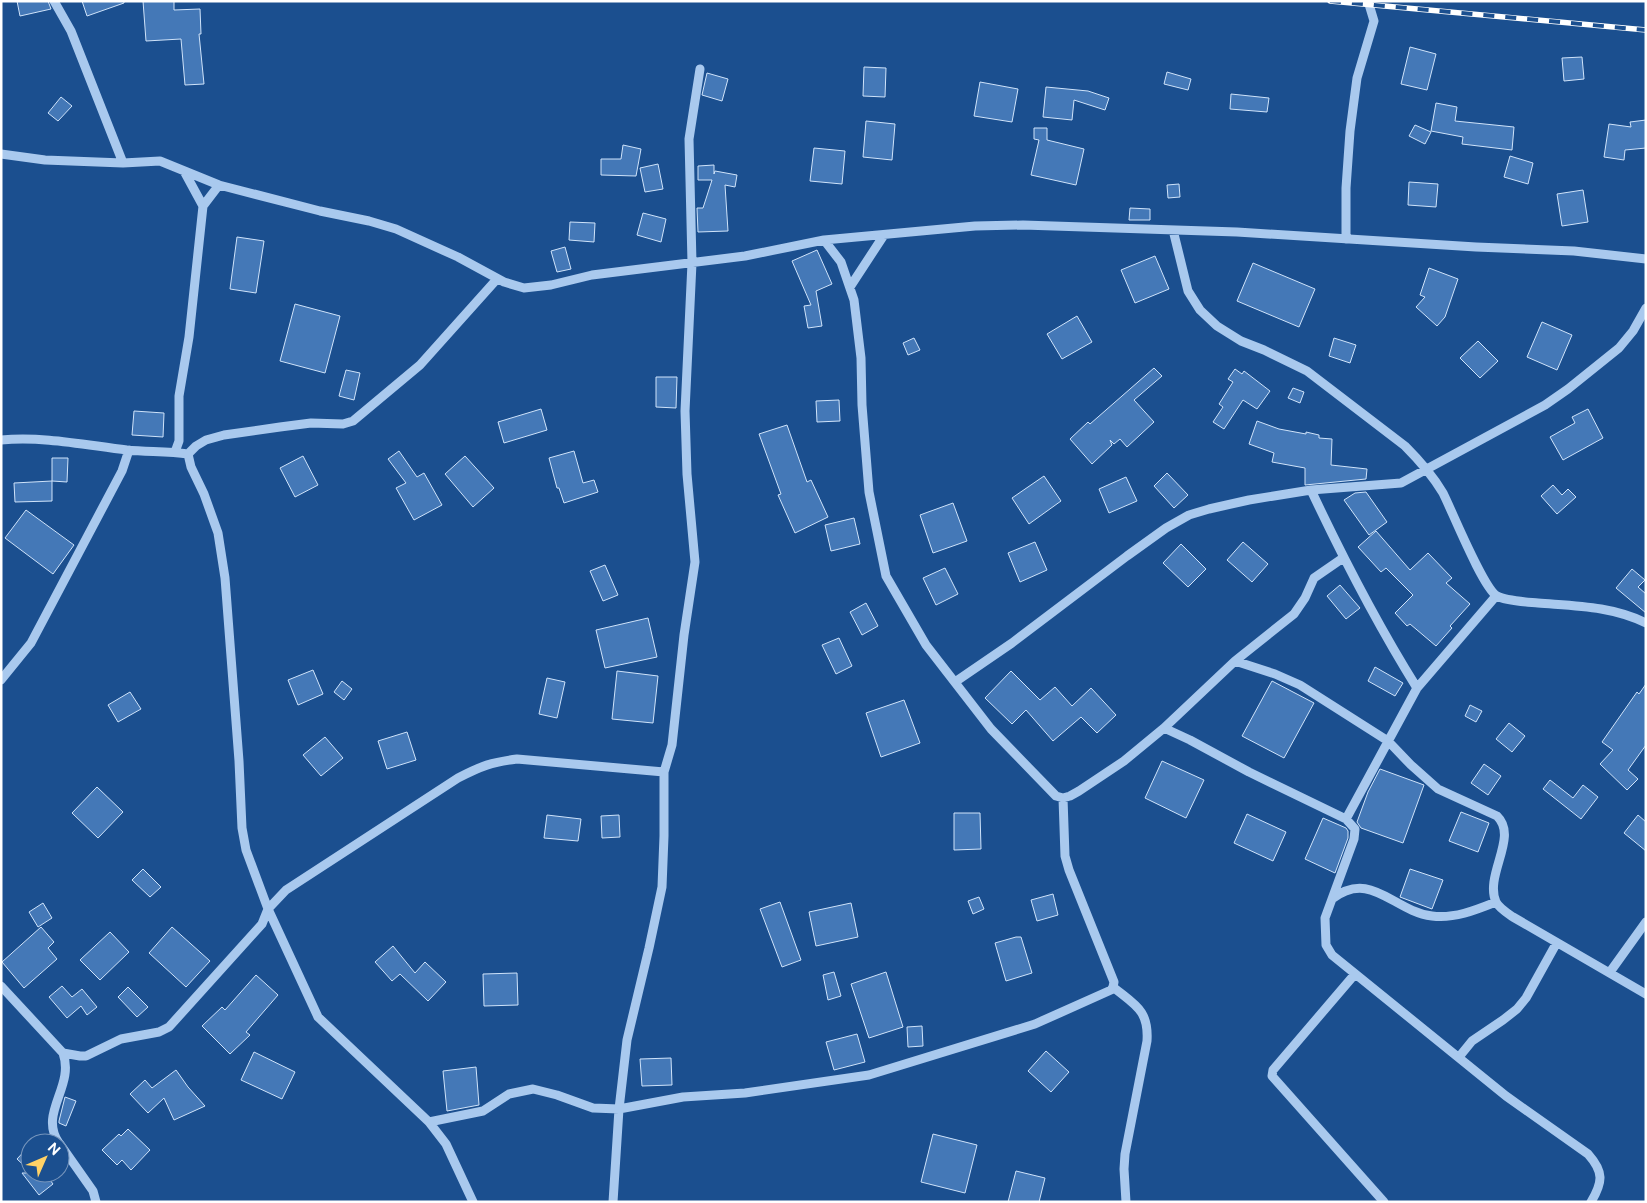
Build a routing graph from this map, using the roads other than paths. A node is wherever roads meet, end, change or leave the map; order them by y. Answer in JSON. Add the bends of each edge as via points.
{"nodes":[{"id":1,"x":54,"y":1,"type":"edge"},
{"id":2,"x":1368,"y":1,"type":"edge"},
{"id":3,"x":700,"y":69,"type":"dead end"},
{"id":4,"x":1,"y":154,"type":"edge"},
{"id":5,"x":122,"y":163,"type":"junction"},
{"id":6,"x":184,"y":171,"type":"junction"},
{"id":7,"x":219,"y":184,"type":"junction"},
{"id":8,"x":203,"y":206,"type":"junction"},
{"id":9,"x":1173,"y":230,"type":"junction"},
{"id":10,"x":884,"y":235,"type":"junction"},
{"id":11,"x":1346,"y":239,"type":"junction"},
{"id":12,"x":824,"y":240,"type":"junction"},
{"id":13,"x":1646,"y":259,"type":"edge"},
{"id":14,"x":692,"y":264,"type":"junction"},
{"id":15,"x":497,"y":279,"type":"junction"},
{"id":16,"x":850,"y":286,"type":"junction"},
{"id":17,"x":1646,"y":308,"type":"edge"},
{"id":18,"x":1,"y":440,"type":"edge"},
{"id":19,"x":129,"y":450,"type":"junction"},
{"id":20,"x":174,"y":452,"type":"junction"},
{"id":21,"x":188,"y":454,"type":"junction"},
{"id":22,"x":1426,"y":470,"type":"junction"},
{"id":23,"x":1311,"y":490,"type":"junction"},
{"id":24,"x":1343,"y":558,"type":"junction"},
{"id":25,"x":1496,"y":596,"type":"junction"},
{"id":26,"x":1646,"y":623,"type":"edge"},
{"id":27,"x":1235,"y":661,"type":"junction"},
{"id":28,"x":1,"y":680,"type":"edge"},
{"id":29,"x":955,"y":682,"type":"junction"},
{"id":30,"x":1418,"y":688,"type":"junction"},
{"id":31,"x":1164,"y":728,"type":"junction"},
{"id":32,"x":1388,"y":740,"type":"junction"},
{"id":33,"x":664,"y":772,"type":"junction"},
{"id":34,"x":1063,"y":798,"type":"junction"},
{"id":35,"x":1346,"y":818,"type":"junction"},
{"id":36,"x":1332,"y":900,"type":"junction"},
{"id":37,"x":1496,"y":902,"type":"junction"},
{"id":38,"x":268,"y":909,"type":"junction"},
{"id":39,"x":1646,"y":922,"type":"edge"},
{"id":40,"x":1556,"y":944,"type":"junction"},
{"id":41,"x":1610,"y":972,"type":"junction"},
{"id":42,"x":1355,"y":974,"type":"junction"},
{"id":43,"x":1,"y":986,"type":"edge"},
{"id":44,"x":1114,"y":987,"type":"junction"},
{"id":45,"x":1646,"y":994,"type":"edge"},
{"id":46,"x":63,"y":1053,"type":"junction"},
{"id":47,"x":1459,"y":1057,"type":"junction"},
{"id":48,"x":619,"y":1109,"type":"junction"},
{"id":49,"x":429,"y":1122,"type":"junction"},
{"id":50,"x":53,"y":1133,"type":"edge"},
{"id":51,"x":70,"y":1158,"type":"edge"},
{"id":52,"x":96,"y":1202,"type":"edge"},
{"id":53,"x":473,"y":1202,"type":"edge"},
{"id":54,"x":613,"y":1202,"type":"edge"},
{"id":55,"x":1126,"y":1202,"type":"edge"},
{"id":56,"x":1384,"y":1202,"type":"edge"},
{"id":57,"x":1591,"y":1202,"type":"edge"}],
"edges":[{"from":1,"to":5,"type":"street","via":[[71,31]]},
{"from":2,"to":11,"type":"street","via":[[1374,21],[1358,78],[1350,131]]},
{"from":3,"to":14,"type":"street","via":[[689,140]]},
{"from":4,"to":5,"type":"street","via":[[45,160]]},
{"from":5,"to":6,"type":"street","via":[[160,161]]},
{"from":6,"to":7,"type":"street"},
{"from":6,"to":8,"type":"street"},
{"from":7,"to":8,"type":"street"},
{"from":7,"to":15,"type":"street","via":[[396,229]]},
{"from":8,"to":20,"type":"street","via":[[189,337],[179,396],[179,441]]},
{"from":9,"to":10,"type":"street","via":[[1023,225]]},
{"from":9,"to":11,"type":"street"},
{"from":9,"to":22,"type":"street","via":[[1188,292],[1200,310],[1217,326],[1241,341],[1307,371],[1405,446]]},
{"from":10,"to":12,"type":"street"},
{"from":10,"to":16,"type":"street"},
{"from":11,"to":13,"type":"street","via":[[1574,251]]},
{"from":12,"to":14,"type":"street"},
{"from":12,"to":16,"type":"street","via":[[841,262]]},
{"from":14,"to":15,"type":"street","via":[[592,276],[551,286],[524,288]]},
{"from":14,"to":33,"type":"street","via":[[685,411],[695,562],[672,745]]},
{"from":15,"to":21,"type":"street","via":[[420,366],[353,421],[280,426],[224,435],[206,440]]},
{"from":16,"to":29,"type":"street","via":[[861,358],[869,492],[883,564],[892,588],[926,645]]},
{"from":17,"to":22,"type":"street","via":[[1619,348],[1568,390]]},
{"from":18,"to":19,"type":"street","via":[[22,438]]},
{"from":19,"to":20,"type":"street"},
{"from":19,"to":28,"type":"street","via":[[118,480],[30,643]]},
{"from":20,"to":21,"type":"street"},
{"from":21,"to":38,"type":"street","via":[[218,533],[226,587],[242,828],[246,850]]},
{"from":22,"to":23,"type":"street","via":[[1401,483]]},
{"from":22,"to":25,"type":"street","via":[[1442,492],[1483,578]]},
{"from":23,"to":24,"type":"street"},
{"from":23,"to":29,"type":"street","via":[[1249,500],[1189,515],[1166,528]]},
{"from":24,"to":27,"type":"street","via":[[1314,578],[1294,614]]},
{"from":24,"to":30,"type":"street","via":[[1384,635]]},
{"from":25,"to":26,"type":"street","via":[[1596,607]]},
{"from":25,"to":30,"type":"street"},
{"from":27,"to":31,"type":"street"},
{"from":27,"to":32,"type":"street","via":[[1300,685]]},
{"from":29,"to":34,"type":"street","via":[[991,729],[1056,796]]},
{"from":30,"to":32,"type":"street"},
{"from":31,"to":34,"type":"street","via":[[1124,761]]},
{"from":31,"to":35,"type":"street"},
{"from":32,"to":35,"type":"street"},
{"from":32,"to":37,"type":"street","via":[[1438,789],[1502,821],[1506,833],[1493,884]]},
{"from":33,"to":38,"type":"street","via":[[517,759],[478,767],[286,890]]},
{"from":33,"to":48,"type":"street","via":[[662,887],[627,1040]]},
{"from":34,"to":44,"type":"street","via":[[1069,870]]},
{"from":35,"to":36,"type":"street","via":[[1355,829],[1354,839]]},
{"from":36,"to":37,"type":"street","via":[[1342,892],[1367,888],[1402,906],[1430,916],[1446,917]]},
{"from":36,"to":42,"type":"street","via":[[1325,918],[1326,946]]},
{"from":37,"to":40,"type":"street","via":[[1513,917]]},
{"from":38,"to":46,"type":"street","via":[[262,924],[169,1027],[121,1039],[86,1056]]},
{"from":38,"to":49,"type":"street","via":[[318,1017]]},
{"from":39,"to":41,"type":"street"},
{"from":40,"to":41,"type":"street"},
{"from":40,"to":47,"type":"street","via":[[1517,1009],[1472,1042]]},
{"from":41,"to":45,"type":"street"},
{"from":42,"to":47,"type":"street"},
{"from":42,"to":56,"type":"street","via":[[1272,1076]]},
{"from":43,"to":46,"type":"street"},
{"from":44,"to":48,"type":"street","via":[[1034,1024],[869,1075],[745,1093],[682,1097]]},
{"from":44,"to":55,"type":"street","via":[[1142,1013],[1148,1026],[1125,1154]]},
{"from":46,"to":50,"type":"street","via":[[65,1076],[51,1123]]},
{"from":47,"to":57,"type":"street","via":[[1596,1162],[1601,1174],[1598,1190]]},
{"from":48,"to":49,"type":"street","via":[[593,1108],[533,1089],[509,1094],[483,1110]]},
{"from":48,"to":54,"type":"street"},
{"from":49,"to":53,"type":"street","via":[[446,1144]]},
{"from":51,"to":52,"type":"street","via":[[89,1185]]}]}
